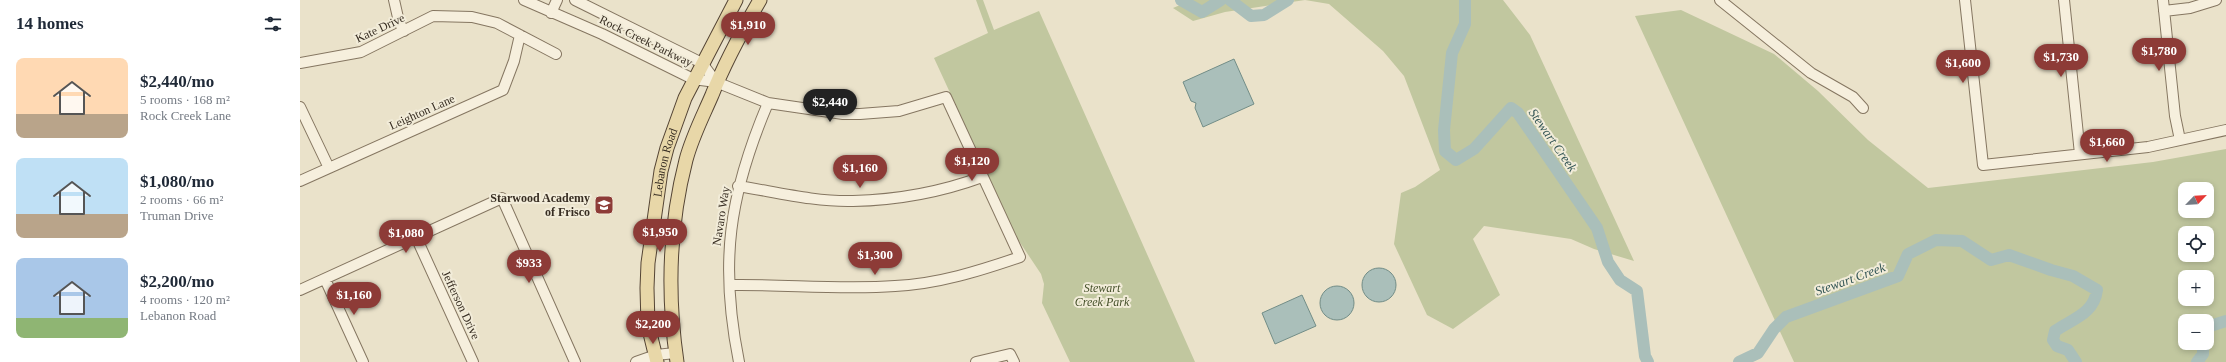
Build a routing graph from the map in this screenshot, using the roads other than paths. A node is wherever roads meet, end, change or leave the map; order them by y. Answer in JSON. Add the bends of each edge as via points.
{"nodes":[{"id":1,"x":394,"y":0,"type":"edge"},
{"id":2,"x":524,"y":0,"type":"edge"},
{"id":3,"x":557,"y":0,"type":"edge"},
{"id":4,"x":575,"y":0,"type":"edge"},
{"id":5,"x":736,"y":0,"type":"edge"},
{"id":6,"x":760,"y":0,"type":"edge"},
{"id":7,"x":1965,"y":0,"type":"edge"},
{"id":8,"x":2064,"y":0,"type":"edge"},
{"id":9,"x":2163,"y":0,"type":"edge"},
{"id":10,"x":2216,"y":0,"type":"edge"},
{"id":11,"x":1721,"y":1,"type":"edge"},
{"id":12,"x":2164,"y":11,"type":"junction"},
{"id":13,"x":551,"y":13,"type":"junction"},
{"id":14,"x":404,"y":31,"type":"junction"},
{"id":15,"x":520,"y":35,"type":"junction"},
{"id":16,"x":556,"y":54,"type":"dead end"},
{"id":17,"x":300,"y":63,"type":"edge"},
{"id":18,"x":702,"y":63,"type":"junction"},
{"id":19,"x":693,"y":78,"type":"junction"},
{"id":20,"x":716,"y":82,"type":"junction"},
{"id":21,"x":768,"y":103,"type":"junction"},
{"id":22,"x":300,"y":107,"type":"edge"},
{"id":23,"x":1863,"y":108,"type":"dead end"},
{"id":24,"x":2226,"y":130,"type":"edge"},
{"id":25,"x":2180,"y":140,"type":"junction"},
{"id":26,"x":2080,"y":154,"type":"junction"},
{"id":27,"x":329,"y":168,"type":"junction"},
{"id":28,"x":982,"y":177,"type":"junction"},
{"id":29,"x":300,"y":181,"type":"edge"},
{"id":30,"x":738,"y":186,"type":"junction"},
{"id":31,"x":416,"y":237,"type":"junction"},
{"id":32,"x":651,"y":239,"type":"junction"},
{"id":33,"x":672,"y":241,"type":"junction"},
{"id":34,"x":325,"y":279,"type":"junction"},
{"id":35,"x":730,"y":285,"type":"junction"},
{"id":36,"x":300,"y":290,"type":"edge"},
{"id":37,"x":676,"y":358,"type":"edge"},
{"id":38,"x":1012,"y":358,"type":"edge"},
{"id":39,"x":657,"y":359,"type":"edge"},
{"id":40,"x":363,"y":362,"type":"edge"},
{"id":41,"x":473,"y":362,"type":"edge"},
{"id":42,"x":575,"y":362,"type":"edge"},
{"id":43,"x":636,"y":362,"type":"edge"},
{"id":44,"x":739,"y":362,"type":"edge"},
{"id":45,"x":976,"y":362,"type":"edge"}],
"edges":[{"from":1,"to":14,"type":"street"},
{"from":2,"to":13,"type":"street","name":"Rock Creek Parkway"},
{"from":3,"to":13,"type":"street"},
{"from":4,"to":18,"type":"street","name":"Rock Creek Parkway"},
{"from":5,"to":18,"type":"main road","name":"Lebanon Road"},
{"from":6,"to":20,"type":"main road","name":"Lebanon Road"},
{"from":7,"to":26,"type":"street","via":[[1983,165]]},
{"from":8,"to":26,"type":"street"},
{"from":9,"to":12,"type":"street"},
{"from":10,"to":12,"type":"street","via":[[2190,8]]},
{"from":11,"to":23,"type":"street","via":[[1811,73],[1853,97]]},
{"from":12,"to":25,"type":"street"},
{"from":13,"to":19,"type":"street","name":"Rock Creek Parkway","via":[[602,34]]},
{"from":14,"to":15,"type":"street","name":"Kate Drive","via":[[433,16],[472,17],[497,23]]},
{"from":14,"to":17,"type":"street","name":"Kate Drive","via":[[361,52]]},
{"from":15,"to":16,"type":"street","name":"Kate Drive"},
{"from":15,"to":27,"type":"street","name":"Leighton Lane","via":[[514,62],[503,90]]},
{"from":18,"to":19,"type":"main road","name":"Lebanon Road"},
{"from":18,"to":20,"type":"street","name":"Rock Creek Parkway"},
{"from":19,"to":20,"type":"street","name":"Rock Creek Parkway"},
{"from":19,"to":32,"type":"main road","name":"Lebanon Road","via":[[667,148]]},
{"from":20,"to":21,"type":"street"},
{"from":20,"to":33,"type":"main road","name":"Lebanon Road","via":[[686,159]]},
{"from":21,"to":28,"type":"street","via":[[860,114],[899,111],[946,97]]},
{"from":21,"to":30,"type":"street","name":"Navaro Way"},
{"from":22,"to":27,"type":"street"},
{"from":24,"to":25,"type":"street"},
{"from":25,"to":26,"type":"street","via":[[2148,147]]},
{"from":27,"to":29,"type":"street","name":"Leighton Lane"},
{"from":28,"to":30,"type":"street","via":[[955,187],[910,197],[853,201]]},
{"from":28,"to":35,"type":"street","via":[[1020,257],[961,276],[895,286],[825,288]]},
{"from":30,"to":35,"type":"street","name":"Navaro Way","via":[[729,234]]},
{"from":31,"to":34,"type":"street"},
{"from":31,"to":41,"type":"street","name":"Jefferson Drive"},
{"from":31,"to":42,"type":"street","via":[[502,198]]},
{"from":32,"to":33,"type":"main road"},
{"from":32,"to":39,"type":"main road","name":"Lebanon Road","via":[[647,288],[648,325]]},
{"from":33,"to":37,"type":"main road","name":"Lebanon Road","via":[[670,277]]},
{"from":34,"to":36,"type":"street"},
{"from":34,"to":40,"type":"street"},
{"from":35,"to":44,"type":"street","name":"Navaro Way","via":[[732,320]]},
{"from":37,"to":39,"type":"street"},
{"from":38,"to":45,"type":"street"},
{"from":39,"to":43,"type":"street"}]}
